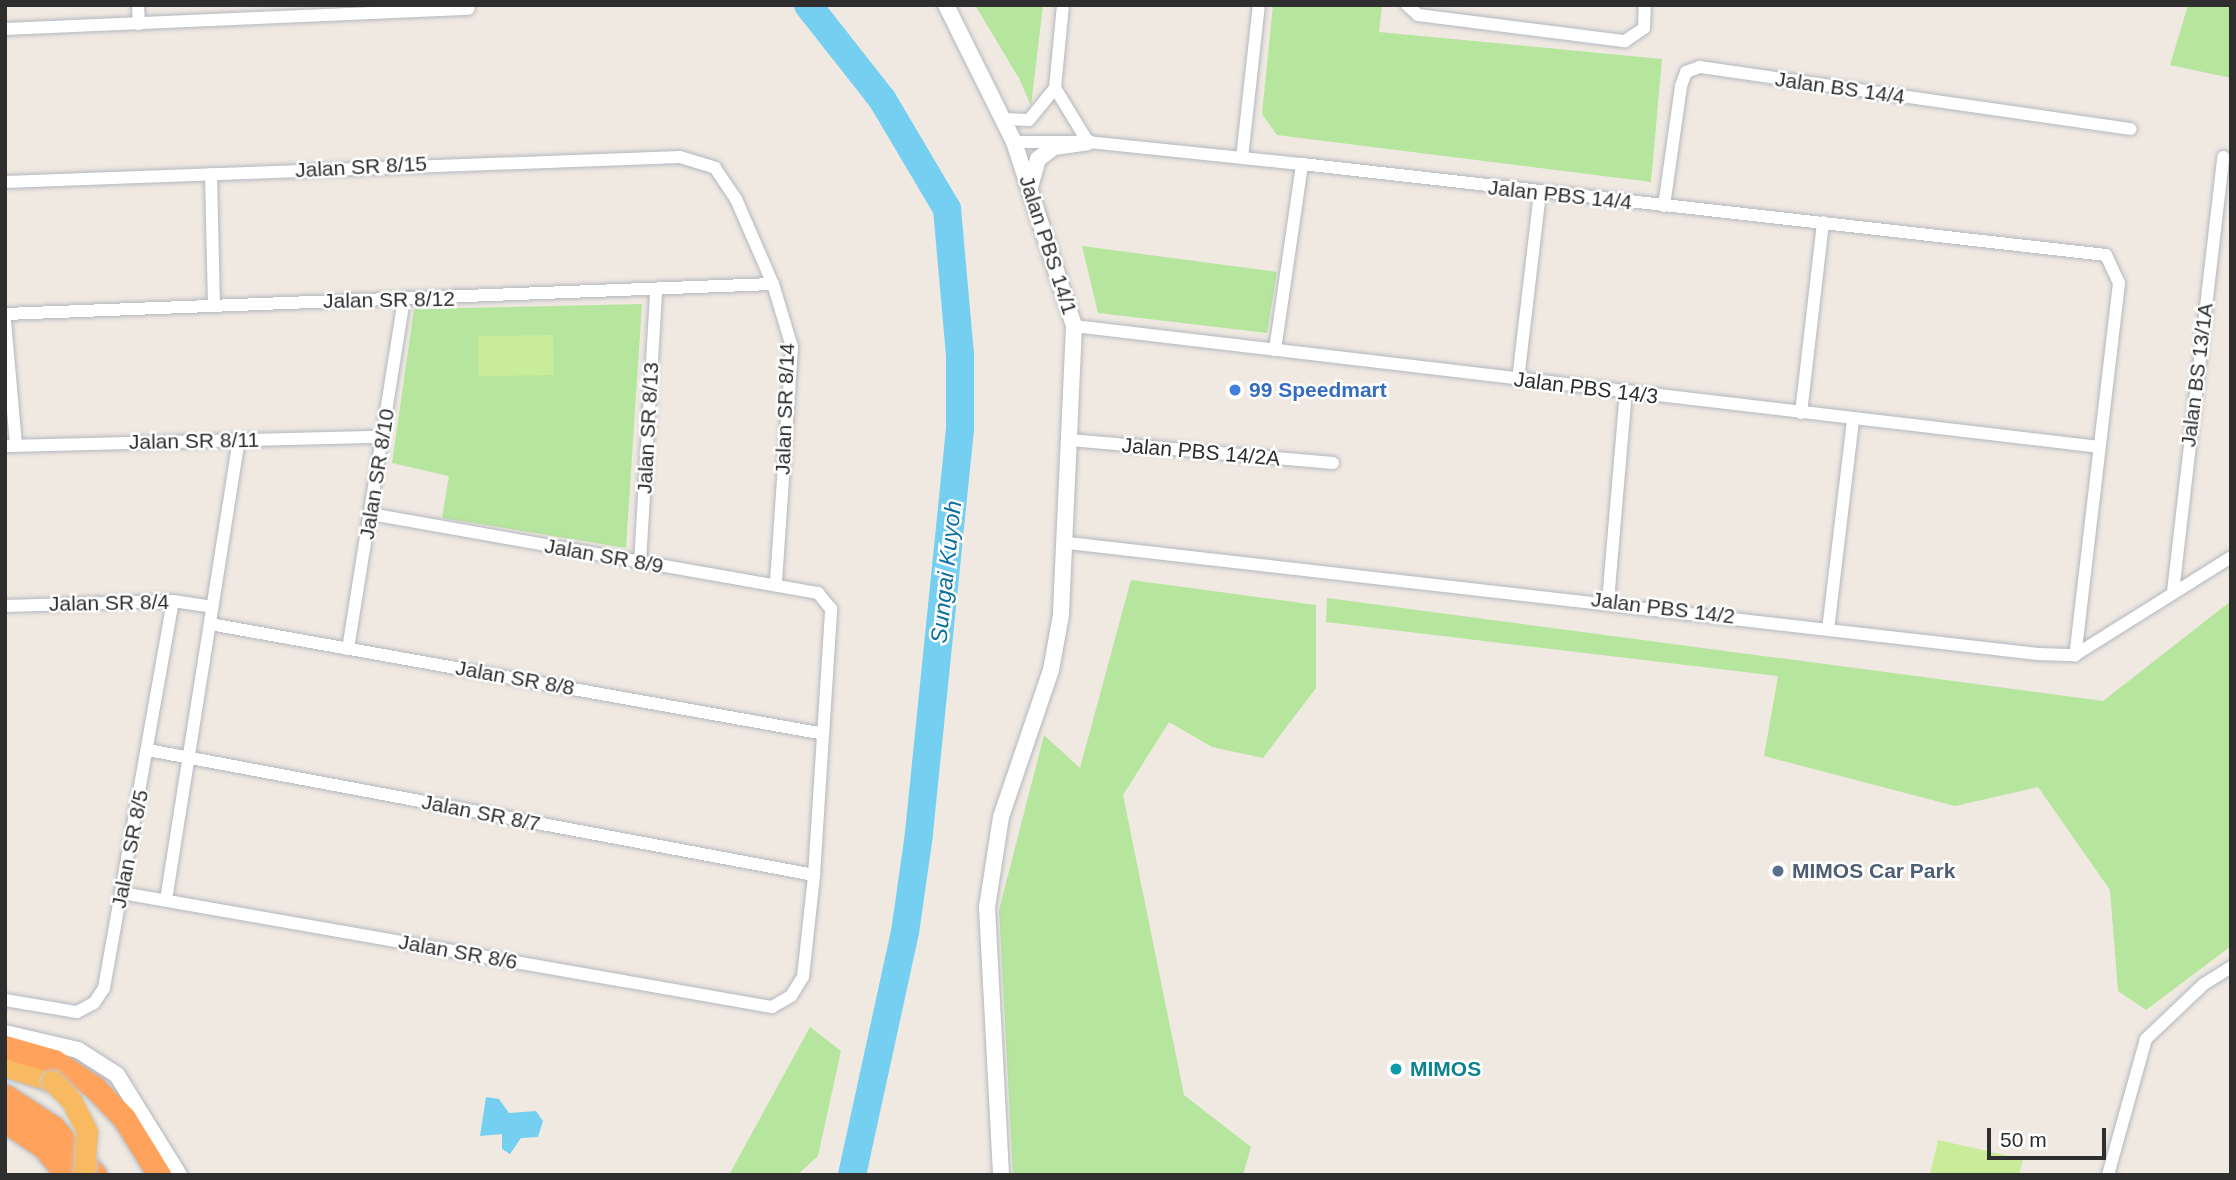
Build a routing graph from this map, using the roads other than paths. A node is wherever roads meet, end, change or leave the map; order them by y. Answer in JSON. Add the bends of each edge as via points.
{"nodes":[{"id":1,"x":138,"y":5,"type":"edge"},
{"id":2,"x":946,"y":5,"type":"edge"},
{"id":3,"x":1063,"y":5,"type":"edge"},
{"id":4,"x":1259,"y":5,"type":"edge"},
{"id":5,"x":1407,"y":5,"type":"edge"},
{"id":6,"x":1645,"y":5,"type":"edge"},
{"id":7,"x":469,"y":9,"type":"dead end"},
{"id":8,"x":139,"y":24,"type":"junction"},
{"id":9,"x":5,"y":29,"type":"edge"},
{"id":10,"x":1055,"y":88,"type":"junction"},
{"id":11,"x":1003,"y":119,"type":"junction"},
{"id":12,"x":2131,"y":129,"type":"dead end"},
{"id":13,"x":1014,"y":142,"type":"junction"},
{"id":14,"x":1088,"y":142,"type":"junction"},
{"id":15,"x":2223,"y":157,"type":"dead end"},
{"id":16,"x":1242,"y":158,"type":"junction"},
{"id":17,"x":1302,"y":164,"type":"junction"},
{"id":18,"x":715,"y":168,"type":"joint"},
{"id":19,"x":211,"y":174,"type":"junction"},
{"id":20,"x":5,"y":182,"type":"edge"},
{"id":21,"x":1030,"y":187,"type":"junction"},
{"id":22,"x":1540,"y":194,"type":"junction"},
{"id":23,"x":1664,"y":206,"type":"junction"},
{"id":24,"x":1823,"y":222,"type":"junction"},
{"id":25,"x":773,"y":284,"type":"junction"},
{"id":26,"x":656,"y":293,"type":"junction"},
{"id":27,"x":404,"y":299,"type":"junction"},
{"id":28,"x":214,"y":304,"type":"junction"},
{"id":29,"x":5,"y":314,"type":"edge"},
{"id":30,"x":5,"y":321,"type":"edge"},
{"id":31,"x":1074,"y":326,"type":"junction"},
{"id":32,"x":1275,"y":350,"type":"junction"},
{"id":33,"x":1518,"y":380,"type":"junction"},
{"id":34,"x":1626,"y":392,"type":"junction"},
{"id":35,"x":1801,"y":413,"type":"junction"},
{"id":36,"x":1853,"y":420,"type":"junction"},
{"id":37,"x":383,"y":437,"type":"junction"},
{"id":38,"x":239,"y":440,"type":"junction"},
{"id":39,"x":1070,"y":440,"type":"junction"},
{"id":40,"x":10,"y":445,"type":"edge"},
{"id":41,"x":2099,"y":447,"type":"junction"},
{"id":42,"x":1333,"y":463,"type":"dead end"},
{"id":43,"x":370,"y":514,"type":"junction"},
{"id":44,"x":1068,"y":543,"type":"junction"},
{"id":45,"x":2231,"y":557,"type":"edge"},
{"id":46,"x":640,"y":563,"type":"junction"},
{"id":47,"x":776,"y":583,"type":"junction"},
{"id":48,"x":2173,"y":592,"type":"junction"},
{"id":49,"x":173,"y":601,"type":"junction"},
{"id":50,"x":1608,"y":601,"type":"junction"},
{"id":51,"x":5,"y":606,"type":"edge"},
{"id":52,"x":213,"y":607,"type":"junction"},
{"id":53,"x":210,"y":624,"type":"junction"},
{"id":54,"x":1828,"y":630,"type":"junction"},
{"id":55,"x":348,"y":649,"type":"junction"},
{"id":56,"x":2075,"y":654,"type":"junction"},
{"id":57,"x":819,"y":733,"type":"junction"},
{"id":58,"x":148,"y":750,"type":"junction"},
{"id":59,"x":189,"y":758,"type":"junction"},
{"id":60,"x":814,"y":875,"type":"junction"},
{"id":61,"x":122,"y":893,"type":"junction"},
{"id":62,"x":166,"y":900,"type":"junction"},
{"id":63,"x":2231,"y":967,"type":"edge"},
{"id":64,"x":5,"y":1000,"type":"edge"},
{"id":65,"x":5,"y":1033,"type":"edge"},
{"id":66,"x":5,"y":1047,"type":"edge"},
{"id":67,"x":5,"y":1066,"type":"edge"},
{"id":68,"x":5,"y":1096,"type":"edge"},
{"id":69,"x":5,"y":1121,"type":"edge"},
{"id":70,"x":67,"y":1175,"type":"edge"},
{"id":71,"x":84,"y":1175,"type":"edge"},
{"id":72,"x":95,"y":1175,"type":"edge"},
{"id":73,"x":159,"y":1175,"type":"edge"},
{"id":74,"x":179,"y":1175,"type":"edge"},
{"id":75,"x":1001,"y":1175,"type":"edge"},
{"id":76,"x":2108,"y":1175,"type":"edge"}],
"edges":[{"from":1,"to":8,"type":"street"},
{"from":2,"to":11,"type":"street","name":"Jalan PBS 14/1"},
{"from":3,"to":10,"type":"street"},
{"from":4,"to":16,"type":"street"},
{"from":5,"to":6,"type":"street","via":[[1418,15],[1625,41],[1644,28]]},
{"from":7,"to":8,"type":"street"},
{"from":8,"to":9,"type":"street"},
{"from":10,"to":11,"type":"street","via":[[1029,120]]},
{"from":10,"to":14,"type":"street"},
{"from":11,"to":13,"type":"street","name":"Jalan PBS 14/1"},
{"from":12,"to":23,"type":"street","name":"Jalan BS 14/4","via":[[1700,67],[1686,72],[1681,86]]},
{"from":13,"to":14,"type":"street","name":"Jalan PBS 14/4"},
{"from":13,"to":21,"type":"street","name":"Jalan PBS 14/1"},
{"from":14,"to":16,"type":"street","name":"Jalan PBS 14/4"},
{"from":14,"to":21,"type":"street","via":[[1054,147],[1038,159]]},
{"from":15,"to":48,"type":"street","name":"Jalan BS 13/1A"},
{"from":16,"to":17,"type":"street","name":"Jalan PBS 14/4"},
{"from":17,"to":22,"type":"street","name":"Jalan PBS 14/4"},
{"from":17,"to":32,"type":"street"},
{"from":18,"to":19,"type":"street","name":"Jalan SR 8/15","via":[[680,157]]},
{"from":18,"to":25,"type":"street","name":"Jalan SR 8/14","via":[[736,199]]},
{"from":19,"to":20,"type":"street","name":"Jalan SR 8/15"},
{"from":19,"to":28,"type":"street"},
{"from":21,"to":31,"type":"street","name":"Jalan PBS 14/1"},
{"from":22,"to":23,"type":"street","name":"Jalan PBS 14/4"},
{"from":22,"to":33,"type":"street"},
{"from":23,"to":24,"type":"street","name":"Jalan PBS 14/4"},
{"from":24,"to":35,"type":"street"},
{"from":24,"to":41,"type":"street","name":"Jalan PBS 14/4","via":[[2106,255],[2119,283]]},
{"from":25,"to":26,"type":"street","name":"Jalan SR 8/12"},
{"from":25,"to":47,"type":"street","name":"Jalan SR 8/14","via":[[792,346]]},
{"from":26,"to":27,"type":"street","name":"Jalan SR 8/12"},
{"from":26,"to":46,"type":"street","name":"Jalan SR 8/13"},
{"from":27,"to":28,"type":"street","name":"Jalan SR 8/12"},
{"from":27,"to":37,"type":"street","name":"Jalan SR 8/10"},
{"from":28,"to":29,"type":"street","name":"Jalan SR 8/12"},
{"from":30,"to":40,"type":"street"},
{"from":31,"to":32,"type":"street","name":"Jalan PBS 14/3"},
{"from":31,"to":39,"type":"street","name":"Jalan PBS 14/1"},
{"from":32,"to":33,"type":"street","name":"Jalan PBS 14/3"},
{"from":33,"to":34,"type":"street","name":"Jalan PBS 14/3"},
{"from":34,"to":35,"type":"street","name":"Jalan PBS 14/3"},
{"from":34,"to":50,"type":"street"},
{"from":35,"to":36,"type":"street","name":"Jalan PBS 14/3"},
{"from":36,"to":41,"type":"street","name":"Jalan PBS 14/3"},
{"from":36,"to":54,"type":"street"},
{"from":37,"to":38,"type":"street","name":"Jalan SR 8/11"},
{"from":37,"to":43,"type":"street","name":"Jalan SR 8/10"},
{"from":38,"to":40,"type":"street","name":"Jalan SR 8/11"},
{"from":38,"to":52,"type":"street","name":"Jalan SR 8/5"},
{"from":39,"to":42,"type":"street","name":"Jalan PBS 14/2A"},
{"from":39,"to":44,"type":"street","name":"Jalan PBS 14/1"},
{"from":41,"to":56,"type":"street"},
{"from":43,"to":46,"type":"street","name":"Jalan SR 8/9"},
{"from":43,"to":55,"type":"street","name":"Jalan SR 8/10"},
{"from":44,"to":50,"type":"street","name":"Jalan PBS 14/2"},
{"from":44,"to":75,"type":"street","name":"Jalan PBS 14/1","via":[[1051,670],[1001,817],[987,908]]},
{"from":45,"to":48,"type":"street"},
{"from":46,"to":47,"type":"street","name":"Jalan SR 8/9"},
{"from":47,"to":57,"type":"street","name":"Jalan SR 8/9","via":[[818,593],[831,609]]},
{"from":48,"to":56,"type":"street"},
{"from":49,"to":51,"type":"street","name":"Jalan SR 8/4"},
{"from":49,"to":52,"type":"street","name":"Jalan SR 8/4"},
{"from":49,"to":58,"type":"street","name":"Jalan SR 8/5"},
{"from":50,"to":54,"type":"street","name":"Jalan PBS 14/2"},
{"from":52,"to":53,"type":"street","name":"Jalan SR 8/5"},
{"from":53,"to":55,"type":"street","name":"Jalan SR 8/8"},
{"from":53,"to":59,"type":"street","name":"Jalan SR 8/5"},
{"from":54,"to":56,"type":"street","name":"Jalan PBS 14/2"},
{"from":55,"to":57,"type":"street","name":"Jalan SR 8/8"},
{"from":57,"to":60,"type":"street"},
{"from":58,"to":59,"type":"street","name":"Jalan SR 8/7"},
{"from":58,"to":61,"type":"street","name":"Jalan SR 8/5"},
{"from":59,"to":60,"type":"street","name":"Jalan SR 8/7"},
{"from":59,"to":62,"type":"street","name":"Jalan SR 8/5"},
{"from":60,"to":62,"type":"street","name":"Jalan SR 8/6","via":[[803,977],[791,996],[772,1007]]},
{"from":61,"to":62,"type":"street","name":"Jalan SR 8/6"},
{"from":61,"to":64,"type":"street","name":"Jalan SR 8/5","via":[[104,988],[94,1003],[77,1012]]},
{"from":63,"to":76,"type":"street","via":[[2203,984],[2147,1039]]},
{"from":65,"to":74,"type":"street","via":[[78,1050],[117,1075]]},
{"from":66,"to":73,"type":"highway","via":[[54,1061],[94,1087],[124,1118]]},
{"from":67,"to":71,"type":"highway","bridge":true,"via":[[52,1081],[71,1100],[87,1132]]},
{"from":68,"to":72,"type":"highway","via":[[53,1127]]},
{"from":69,"to":70,"type":"highway","via":[[44,1147]]}]}
